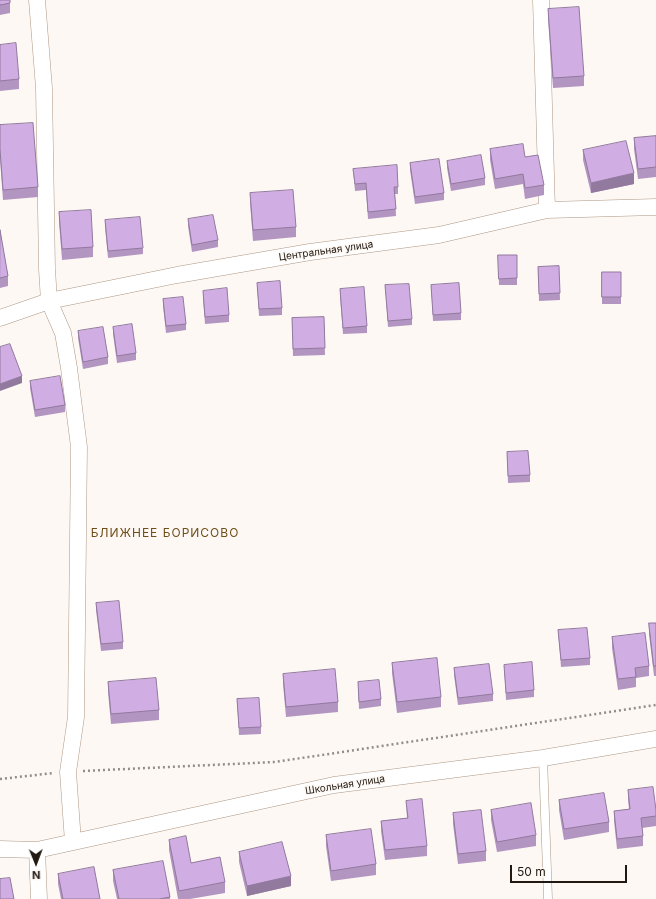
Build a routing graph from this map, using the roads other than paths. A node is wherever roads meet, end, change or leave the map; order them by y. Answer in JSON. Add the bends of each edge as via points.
{"nodes":[{"id":1,"x":37,"y":0,"type":"edge"},
{"id":2,"x":541,"y":0,"type":"edge"},
{"id":3,"x":656,"y":208,"type":"edge"},
{"id":4,"x":547,"y":210,"type":"junction"},
{"id":5,"x":49,"y":301,"type":"junction"},
{"id":6,"x":0,"y":318,"type":"edge"},
{"id":7,"x":656,"y":739,"type":"edge"},
{"id":8,"x":544,"y":758,"type":"junction"},
{"id":9,"x":73,"y":842,"type":"junction"},
{"id":10,"x":0,"y":849,"type":"edge"},
{"id":11,"x":37,"y":850,"type":"junction"},
{"id":12,"x":39,"y":899,"type":"edge"},
{"id":13,"x":548,"y":899,"type":"edge"}],
"edges":[{"from":1,"to":5,"type":"street","via":[[44,88],[46,269]]},
{"from":2,"to":4,"type":"street"},
{"from":3,"to":4,"type":"street","name":"Центральная улица"},
{"from":4,"to":5,"type":"street","name":"Центральная улица","via":[[439,235],[310,252]]},
{"from":5,"to":6,"type":"street","name":"Центральная улица"},
{"from":5,"to":9,"type":"street","via":[[63,333],[79,447],[76,717],[68,772]]},
{"from":7,"to":8,"type":"street","name":"Школьная улица"},
{"from":8,"to":9,"type":"street","name":"Школьная улица","via":[[334,784]]},
{"from":8,"to":13,"type":"lane"},
{"from":9,"to":11,"type":"street","name":"Школьная улица"},
{"from":10,"to":11,"type":"street","name":"Школьная улица"},
{"from":11,"to":12,"type":"street"}]}
